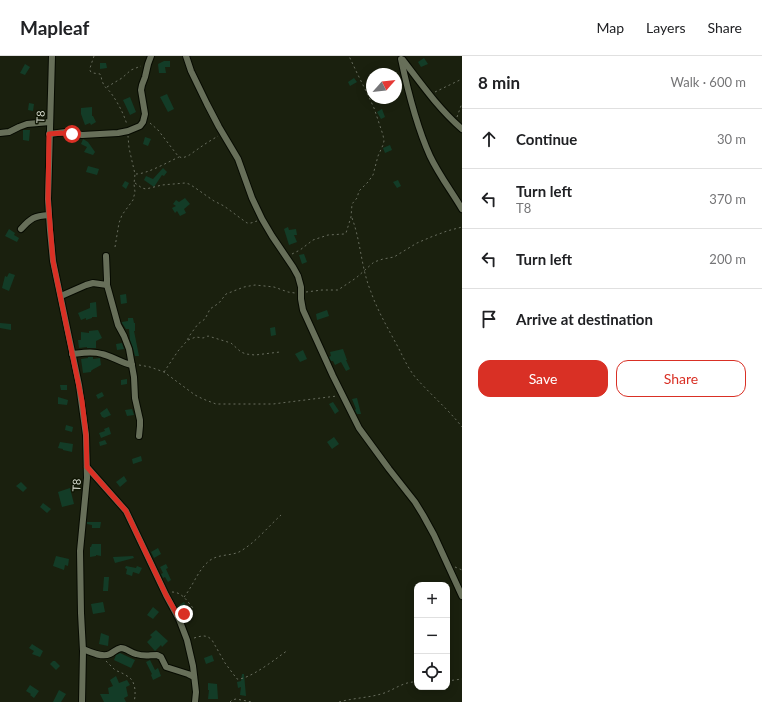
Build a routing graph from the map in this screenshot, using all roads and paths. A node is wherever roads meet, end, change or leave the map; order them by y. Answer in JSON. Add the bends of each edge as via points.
{"nodes":[{"id":1,"x":52,"y":56,"type":"edge"},
{"id":2,"x":94,"y":56,"type":"edge"},
{"id":3,"x":151,"y":56,"type":"edge"},
{"id":4,"x":186,"y":56,"type":"edge"},
{"id":5,"x":349,"y":56,"type":"edge"},
{"id":6,"x":400,"y":57,"type":"edge"},
{"id":7,"x":148,"y":64,"type":"junction"},
{"id":8,"x":462,"y":79,"type":"edge"},
{"id":9,"x":107,"y":88,"type":"junction"},
{"id":10,"x":429,"y":95,"type":"junction"},
{"id":11,"x":462,"y":103,"type":"edge"},
{"id":12,"x":145,"y":119,"type":"junction"},
{"id":13,"x":50,"y":122,"type":"junction"},
{"id":14,"x":454,"y":122,"type":"junction"},
{"id":15,"x":462,"y":129,"type":"edge"},
{"id":16,"x":128,"y":131,"type":"junction"},
{"id":17,"x":0,"y":133,"type":"edge"},
{"id":18,"x":223,"y":133,"type":"junction"},
{"id":19,"x":49,"y":134,"type":"junction"},
{"id":20,"x":179,"y":157,"type":"junction"},
{"id":21,"x":135,"y":174,"type":"junction"},
{"id":22,"x":134,"y":183,"type":"junction"},
{"id":23,"x":462,"y":209,"type":"edge"},
{"id":24,"x":49,"y":215,"type":"junction"},
{"id":25,"x":351,"y":217,"type":"junction"},
{"id":26,"x":262,"y":219,"type":"junction"},
{"id":27,"x":462,"y":227,"type":"edge"},
{"id":28,"x":21,"y":229,"type":"dead end"},
{"id":29,"x":115,"y":247,"type":"dead end"},
{"id":30,"x":106,"y":256,"type":"dead end"},
{"id":31,"x":286,"y":258,"type":"junction"},
{"id":32,"x":365,"y":270,"type":"junction"},
{"id":33,"x":107,"y":285,"type":"junction"},
{"id":34,"x":301,"y":293,"type":"junction"},
{"id":35,"x":61,"y":296,"type":"junction"},
{"id":36,"x":188,"y":341,"type":"junction"},
{"id":37,"x":280,"y":352,"type":"dead end"},
{"id":38,"x":72,"y":354,"type":"junction"},
{"id":39,"x":132,"y":365,"type":"junction"},
{"id":40,"x":164,"y":372,"type":"junction"},
{"id":41,"x":342,"y":395,"type":"junction"},
{"id":42,"x":462,"y":427,"type":"edge"},
{"id":43,"x":139,"y":436,"type":"dead end"},
{"id":44,"x":87,"y":467,"type":"junction"},
{"id":45,"x":281,"y":514,"type":"dead end"},
{"id":46,"x":166,"y":595,"type":"junction"},
{"id":47,"x":462,"y":596,"type":"edge"},
{"id":48,"x":184,"y":597,"type":"junction"},
{"id":49,"x":178,"y":616,"type":"junction"},
{"id":50,"x":187,"y":640,"type":"junction"},
{"id":51,"x":83,"y":649,"type":"junction"},
{"id":52,"x":288,"y":650,"type":"dead end"},
{"id":53,"x":101,"y":655,"type":"junction"},
{"id":54,"x":194,"y":677,"type":"junction"},
{"id":55,"x":462,"y":679,"type":"edge"},
{"id":56,"x":450,"y":681,"type":"edge"},
{"id":57,"x":414,"y":682,"type":"edge"},
{"id":58,"x":83,"y":702,"type":"edge"},
{"id":59,"x":134,"y":702,"type":"edge"},
{"id":60,"x":195,"y":702,"type":"edge"},
{"id":61,"x":230,"y":702,"type":"edge"},
{"id":62,"x":252,"y":702,"type":"edge"},
{"id":63,"x":340,"y":702,"type":"edge"}],
"edges":[{"from":1,"to":13,"type":"street","name":"T8"},
{"from":2,"to":9,"type":"path","via":[[90,71],[100,74]]},
{"from":3,"to":7,"type":"street"},
{"from":4,"to":18,"type":"street"},
{"from":5,"to":25,"type":"path","via":[[371,102],[384,141],[373,175],[352,204]]},
{"from":6,"to":10,"type":"street"},
{"from":6,"to":23,"type":"street","via":[[422,136],[431,157]]},
{"from":7,"to":9,"type":"path","via":[[131,70]]},
{"from":7,"to":12,"type":"street","via":[[141,90]]},
{"from":8,"to":10,"type":"path"},
{"from":9,"to":16,"type":"path","via":[[122,110]]},
{"from":10,"to":14,"type":"street"},
{"from":11,"to":14,"type":"path"},
{"from":12,"to":16,"type":"street","via":[[140,126]]},
{"from":12,"to":20,"type":"path","via":[[158,130]]},
{"from":13,"to":17,"type":"street","via":[[27,124]]},
{"from":13,"to":19,"type":"street","name":"T8"},
{"from":14,"to":15,"type":"street"},
{"from":16,"to":19,"type":"street","via":[[105,134]]},
{"from":16,"to":21,"type":"path"},
{"from":18,"to":20,"type":"path","via":[[188,156]]},
{"from":18,"to":26,"type":"street","via":[[238,159]]},
{"from":19,"to":24,"type":"street","name":"T8"},
{"from":20,"to":21,"type":"path","via":[[144,173]]},
{"from":21,"to":22,"type":"path"},
{"from":22,"to":26,"type":"path","via":[[146,189],[162,185],[189,184],[248,223]]},
{"from":22,"to":29,"type":"path","via":[[135,195],[119,223]]},
{"from":24,"to":28,"type":"street","via":[[34,217]]},
{"from":24,"to":35,"type":"street","name":"T8","via":[[53,261]]},
{"from":25,"to":31,"type":"path","via":[[345,234],[328,235],[313,240]]},
{"from":25,"to":32,"type":"path"},
{"from":26,"to":31,"type":"street"},
{"from":27,"to":32,"type":"path","via":[[431,237],[394,257],[374,262]]},
{"from":30,"to":33,"type":"street"},
{"from":31,"to":34,"type":"street","via":[[298,276]]},
{"from":32,"to":34,"type":"path","via":[[338,290]]},
{"from":32,"to":42,"type":"path","via":[[376,305],[409,368]]},
{"from":33,"to":35,"type":"street","via":[[93,283]]},
{"from":33,"to":39,"type":"street","via":[[118,325],[127,342]]},
{"from":34,"to":36,"type":"path","via":[[255,285],[230,292],[210,309]]},
{"from":34,"to":41,"type":"street","via":[[303,310]]},
{"from":35,"to":38,"type":"street","name":"T8"},
{"from":36,"to":37,"type":"path","via":[[208,336],[231,343],[246,354]]},
{"from":36,"to":40,"type":"path"},
{"from":38,"to":39,"type":"street","via":[[102,354]]},
{"from":38,"to":44,"type":"street","name":"T8","via":[[81,396]]},
{"from":39,"to":40,"type":"path"},
{"from":39,"to":43,"type":"street","via":[[140,420]]},
{"from":40,"to":41,"type":"path","via":[[188,390],[216,404],[274,404]]},
{"from":41,"to":47,"type":"street","via":[[359,428],[423,515]]},
{"from":44,"to":46,"type":"street","via":[[126,511]]},
{"from":44,"to":51,"type":"street","name":"T8","via":[[80,551]]},
{"from":45,"to":48,"type":"path","via":[[241,551],[211,560]]},
{"from":46,"to":48,"type":"path","via":[[178,592]]},
{"from":46,"to":49,"type":"street"},
{"from":48,"to":49,"type":"path","via":[[193,610]]},
{"from":49,"to":50,"type":"street"},
{"from":50,"to":52,"type":"path","via":[[209,637],[237,679],[249,676]]},
{"from":50,"to":54,"type":"street"},
{"from":51,"to":53,"type":"street"},
{"from":51,"to":58,"type":"street","name":"T8"},
{"from":53,"to":54,"type":"street","via":[[108,655],[122,648],[145,656],[157,654],[166,667]]},
{"from":53,"to":59,"type":"path","via":[[117,671],[130,678],[134,686]]},
{"from":54,"to":60,"type":"street"},
{"from":55,"to":56,"type":"path"},
{"from":57,"to":63,"type":"path","via":[[383,694]]},
{"from":61,"to":62,"type":"path","via":[[234,699]]}]}
